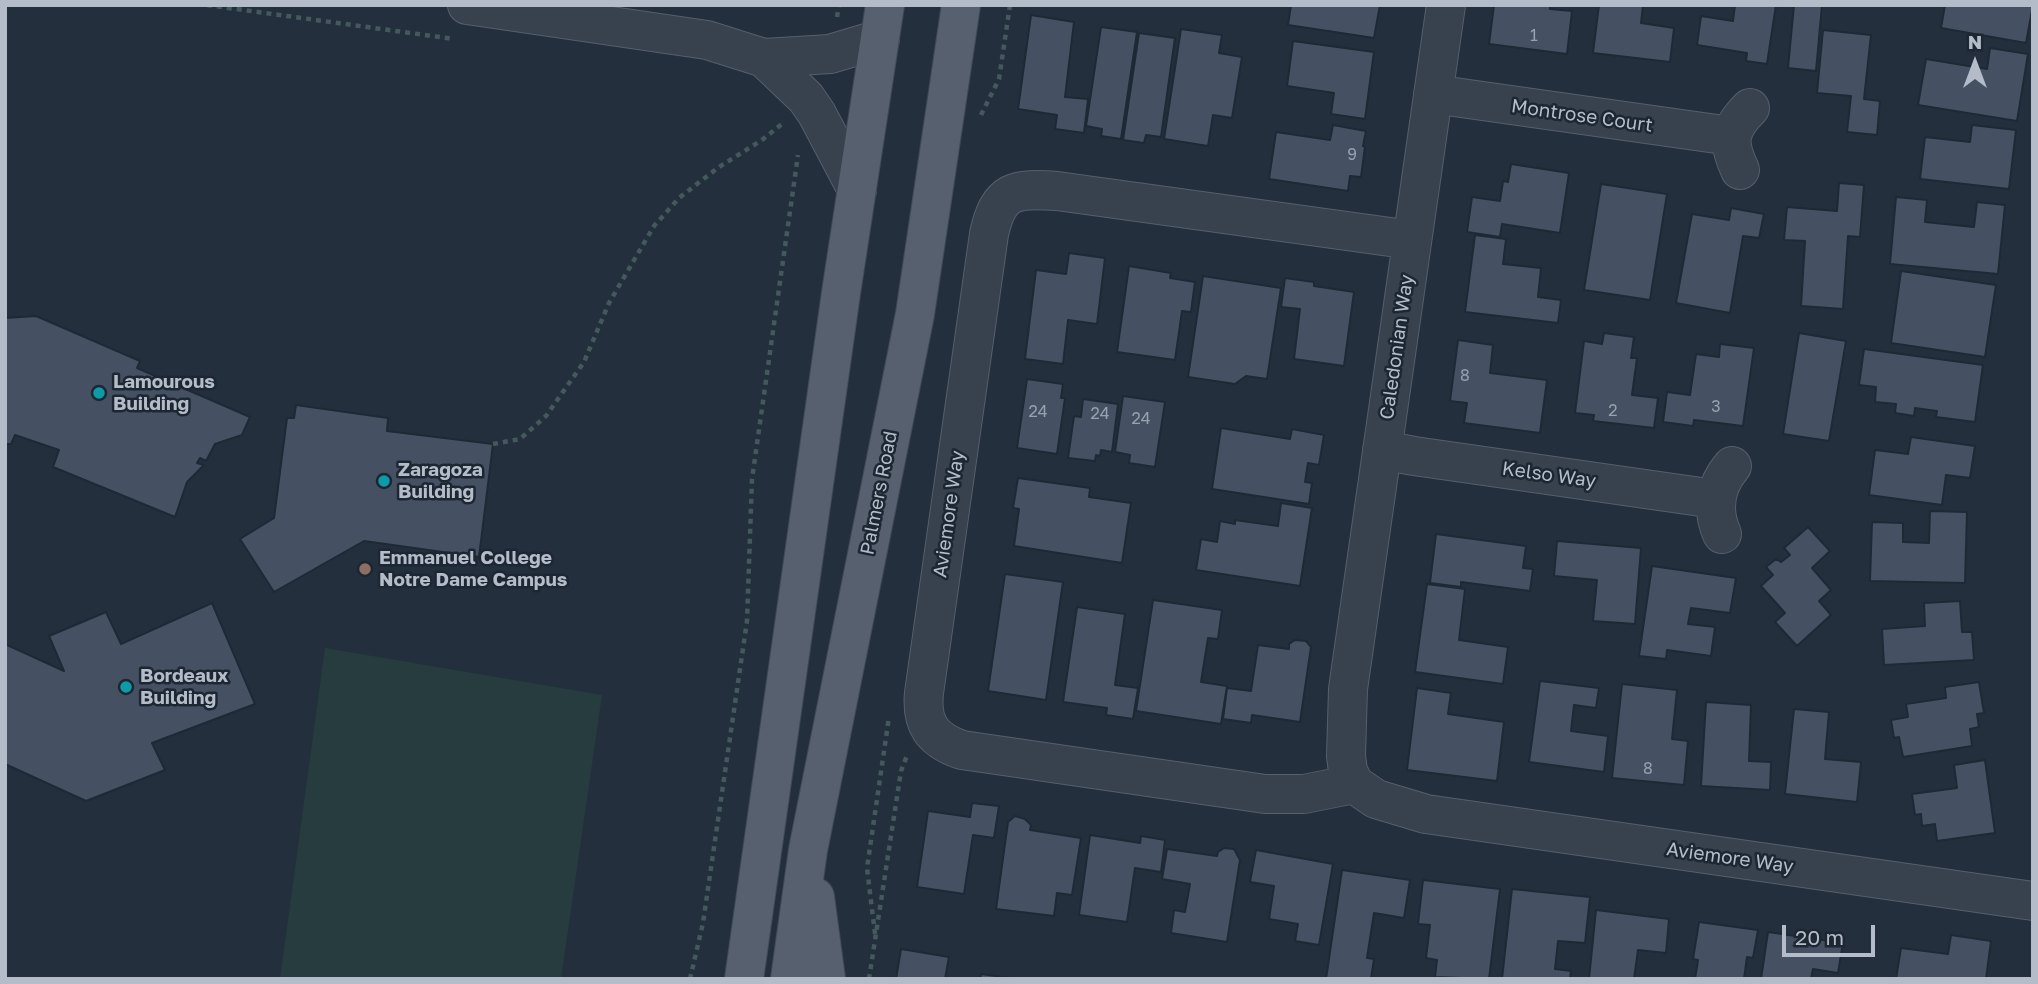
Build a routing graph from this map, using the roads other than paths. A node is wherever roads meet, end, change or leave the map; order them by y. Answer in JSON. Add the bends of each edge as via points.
{"nodes":[{"id":1,"x":467,"y":5,"type":"edge"},
{"id":2,"x":961,"y":5,"type":"edge"},
{"id":3,"x":1446,"y":5,"type":"edge"},
{"id":4,"x":882,"y":22,"type":"edge"},
{"id":5,"x":764,"y":58,"type":"junction"},
{"id":6,"x":1433,"y":94,"type":"junction"},
{"id":7,"x":1740,"y":138,"type":"dead end"},
{"id":8,"x":857,"y":190,"type":"junction"},
{"id":9,"x":1412,"y":240,"type":"junction"},
{"id":10,"x":1382,"y":450,"type":"junction"},
{"id":11,"x":1732,"y":466,"type":"dead end"},
{"id":12,"x":1346,"y":786,"type":"junction"},
{"id":13,"x":808,"y":850,"type":"junction"},
{"id":14,"x":2033,"y":901,"type":"edge"},
{"id":15,"x":744,"y":979,"type":"edge"},
{"id":16,"x":790,"y":979,"type":"edge"},
{"id":17,"x":826,"y":979,"type":"edge"}],
"edges":[{"from":1,"to":5,"type":"street","via":[[707,40]]},
{"from":2,"to":13,"type":"main road","name":"Palmers Road","via":[[915,314]]},
{"from":3,"to":6,"type":"street","name":"Caledonian Way"},
{"from":4,"to":5,"type":"street","via":[[830,54]]},
{"from":4,"to":8,"type":"main road"},
{"from":5,"to":8,"type":"street","via":[[799,107],[817,114]]},
{"from":6,"to":7,"type":"street","name":"Montrose Court"},
{"from":6,"to":9,"type":"street","name":"Caledonian Way"},
{"from":8,"to":15,"type":"main road"},
{"from":9,"to":10,"type":"street","name":"Caledonian Way"},
{"from":9,"to":12,"type":"street","name":"Aviemore Way","via":[[1058,191],[1026,190],[1005,198],[997,206],[989,234],[924,693],[928,728],[962,750],[1265,794],[1304,794]]},
{"from":10,"to":11,"type":"street","name":"Kelso Way","via":[[1719,517],[1723,476]]},
{"from":10,"to":12,"type":"street","name":"Caledonian Way","via":[[1348,689],[1332,748],[1333,780]]},
{"from":12,"to":14,"type":"street","name":"Aviemore Way","via":[[1426,814]]},
{"from":13,"to":16,"type":"main road","name":"Palmers Road"},
{"from":13,"to":17,"type":"main road"}]}
